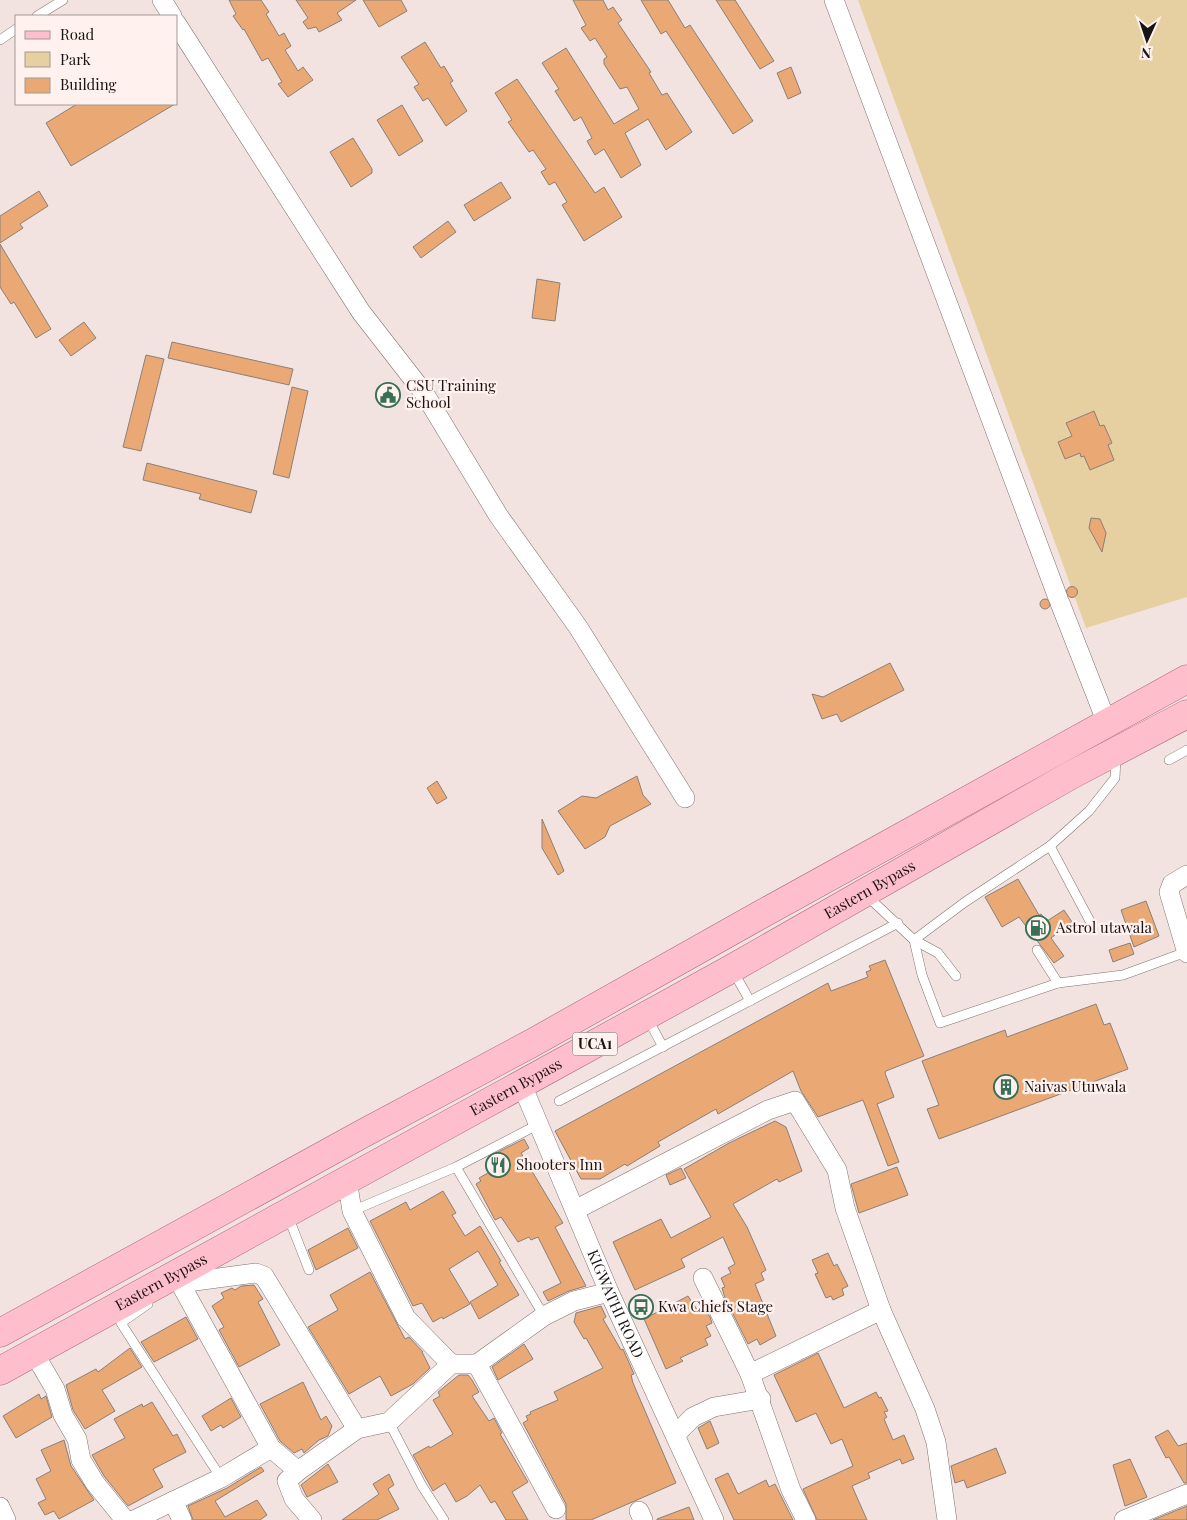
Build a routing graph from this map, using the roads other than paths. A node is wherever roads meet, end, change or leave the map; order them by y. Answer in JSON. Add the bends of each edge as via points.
{"nodes":[{"id":1,"x":63,"y":0,"type":"edge"},
{"id":2,"x":162,"y":0,"type":"edge"},
{"id":3,"x":834,"y":0,"type":"edge"},
{"id":4,"x":39,"y":15,"type":"edge"},
{"id":5,"x":171,"y":15,"type":"edge"},
{"id":6,"x":178,"y":26,"type":"edge"},
{"id":7,"x":15,"y":30,"type":"edge"},
{"id":8,"x":0,"y":40,"type":"edge"},
{"id":9,"x":1187,"y":680,"type":"edge"},
{"id":10,"x":1187,"y":714,"type":"edge"},
{"id":11,"x":1107,"y":723,"type":"junction"},
{"id":12,"x":1187,"y":750,"type":"edge"},
{"id":13,"x":1117,"y":752,"type":"junction"},
{"id":14,"x":1169,"y":760,"type":"dead end"},
{"id":15,"x":686,"y":798,"type":"dead end"},
{"id":16,"x":1050,"y":846,"type":"junction"},
{"id":17,"x":1187,"y":875,"type":"edge"},
{"id":18,"x":864,"y":893,"type":"junction"},
{"id":19,"x":898,"y":924,"type":"junction"},
{"id":20,"x":1092,"y":925,"type":"dead end"},
{"id":21,"x":914,"y":940,"type":"junction"},
{"id":22,"x":1036,"y":950,"type":"dead end"},
{"id":23,"x":1187,"y":952,"type":"edge"},
{"id":24,"x":731,"y":969,"type":"junction"},
{"id":25,"x":956,"y":976,"type":"dead end"},
{"id":26,"x":1058,"y":983,"type":"junction"},
{"id":27,"x":750,"y":1001,"type":"junction"},
{"id":28,"x":646,"y":1016,"type":"junction"},
{"id":29,"x":663,"y":1047,"type":"junction"},
{"id":30,"x":522,"y":1085,"type":"junction"},
{"id":31,"x":559,"y":1101,"type":"dead end"},
{"id":32,"x":539,"y":1124,"type":"junction"},
{"id":33,"x":456,"y":1167,"type":"junction"},
{"id":34,"x":347,"y":1179,"type":"junction"},
{"id":35,"x":575,"y":1210,"type":"junction"},
{"id":36,"x":352,"y":1211,"type":"junction"},
{"id":37,"x":287,"y":1214,"type":"junction"},
{"id":38,"x":309,"y":1270,"type":"dead end"},
{"id":39,"x":703,"y":1278,"type":"dead end"},
{"id":40,"x":180,"y":1280,"type":"junction"},
{"id":41,"x":609,"y":1292,"type":"junction"},
{"id":42,"x":158,"y":1298,"type":"dead end"},
{"id":43,"x":881,"y":1310,"type":"junction"},
{"id":44,"x":544,"y":1316,"type":"junction"},
{"id":45,"x":0,"y":1333,"type":"edge"},
{"id":46,"x":34,"y":1353,"type":"junction"},
{"id":47,"x":451,"y":1364,"type":"junction"},
{"id":48,"x":477,"y":1364,"type":"junction"},
{"id":49,"x":0,"y":1371,"type":"edge"},
{"id":50,"x":750,"y":1374,"type":"junction"},
{"id":51,"x":760,"y":1399,"type":"junction"},
{"id":52,"x":389,"y":1422,"type":"junction"},
{"id":53,"x":357,"y":1429,"type":"junction"},
{"id":54,"x":676,"y":1434,"type":"junction"},
{"id":55,"x":271,"y":1448,"type":"junction"},
{"id":56,"x":298,"y":1471,"type":"junction"},
{"id":57,"x":221,"y":1478,"type":"junction"},
{"id":58,"x":1187,"y":1494,"type":"edge"},
{"id":59,"x":173,"y":1501,"type":"junction"},
{"id":60,"x":0,"y":1507,"type":"edge"},
{"id":61,"x":556,"y":1508,"type":"dead end"},
{"id":62,"x":6,"y":1520,"type":"edge"},
{"id":63,"x":125,"y":1520,"type":"edge"},
{"id":64,"x":134,"y":1520,"type":"edge"},
{"id":65,"x":182,"y":1520,"type":"edge"},
{"id":66,"x":312,"y":1520,"type":"edge"},
{"id":67,"x":444,"y":1520,"type":"edge"},
{"id":68,"x":714,"y":1520,"type":"edge"},
{"id":69,"x":806,"y":1520,"type":"edge"},
{"id":70,"x":946,"y":1520,"type":"edge"},
{"id":71,"x":1124,"y":1520,"type":"edge"}],
"edges":[{"from":1,"to":4,"type":"lane"},
{"from":2,"to":5,"type":"street"},
{"from":3,"to":11,"type":"street"},
{"from":6,"to":15,"type":"street","via":[[361,312],[424,393],[498,515],[578,627]]},
{"from":7,"to":8,"type":"lane"},
{"from":9,"to":11,"type":"main road","name":"Eastern Bypass","number":"UCA1"},
{"from":10,"to":13,"type":"main road","name":"Eastern Bypass","number":"UCA1"},
{"from":11,"to":45,"type":"main road","name":"Eastern Bypass","number":"UCA1","via":[[534,1042]]},
{"from":12,"to":14,"type":"lane"},
{"from":13,"to":16,"type":"lane","via":[[1115,778],[1089,811]]},
{"from":13,"to":18,"type":"main road","name":"Eastern Bypass","number":"UCA1"},
{"from":16,"to":20,"type":"lane"},
{"from":16,"to":21,"type":"lane"},
{"from":17,"to":23,"type":"street","via":[[1172,884],[1169,892]]},
{"from":18,"to":19,"type":"lane"},
{"from":18,"to":24,"type":"main road","name":"Eastern Bypass","number":"UCA1"},
{"from":19,"to":21,"type":"lane"},
{"from":19,"to":27,"type":"lane"},
{"from":21,"to":25,"type":"lane","via":[[938,953]]},
{"from":21,"to":26,"type":"lane","via":[[922,975],[940,1023]]},
{"from":22,"to":26,"type":"lane"},
{"from":23,"to":26,"type":"lane","via":[[1123,975]]},
{"from":24,"to":27,"type":"lane"},
{"from":24,"to":28,"type":"main road","name":"Eastern Bypass","number":"UCA1"},
{"from":27,"to":29,"type":"lane"},
{"from":28,"to":29,"type":"lane"},
{"from":28,"to":30,"type":"main road","name":"Eastern Bypass","number":"UCA1"},
{"from":29,"to":31,"type":"lane"},
{"from":30,"to":32,"type":"street","name":"KIGWATHI ROAD"},
{"from":30,"to":34,"type":"main road","name":"Eastern Bypass","number":"UCA1"},
{"from":32,"to":33,"type":"lane"},
{"from":32,"to":35,"type":"street","name":"KIGWATHI ROAD"},
{"from":33,"to":36,"type":"lane"},
{"from":33,"to":44,"type":"lane"},
{"from":34,"to":36,"type":"street"},
{"from":34,"to":37,"type":"main road","name":"Eastern Bypass","number":"UCA1"},
{"from":35,"to":41,"type":"street","name":"KIGWATHI ROAD"},
{"from":35,"to":43,"type":"street","via":[[768,1110],[795,1101],[837,1170],[845,1208]]},
{"from":36,"to":47,"type":"street","via":[[406,1318]]},
{"from":37,"to":38,"type":"lane"},
{"from":37,"to":40,"type":"main road","name":"Eastern Bypass","number":"UCA1"},
{"from":39,"to":50,"type":"street"},
{"from":40,"to":46,"type":"main road","name":"Eastern Bypass","number":"UCA1"},
{"from":40,"to":53,"type":"street","via":[[256,1273],[264,1276]]},
{"from":40,"to":55,"type":"street"},
{"from":41,"to":44,"type":"street","via":[[574,1301]]},
{"from":41,"to":54,"type":"street","name":"KIGWATHI ROAD"},
{"from":42,"to":57,"type":"lane","via":[[121,1322]]},
{"from":43,"to":50,"type":"street"},
{"from":43,"to":70,"type":"street","via":[[925,1409],[936,1442]]},
{"from":44,"to":48,"type":"street"},
{"from":46,"to":49,"type":"main road","name":"Eastern Bypass","number":"UCA1"},
{"from":46,"to":63,"type":"street","via":[[55,1389],[63,1415],[77,1439],[81,1460]]},
{"from":47,"to":48,"type":"street"},
{"from":47,"to":52,"type":"street"},
{"from":48,"to":61,"type":"street"},
{"from":50,"to":51,"type":"street"},
{"from":51,"to":54,"type":"street","via":[[714,1407],[692,1417]]},
{"from":51,"to":69,"type":"street","via":[[791,1490]]},
{"from":52,"to":53,"type":"street"},
{"from":52,"to":67,"type":"lane","via":[[422,1486]]},
{"from":53,"to":56,"type":"street"},
{"from":54,"to":68,"type":"street","name":"KIGWATHI ROAD"},
{"from":55,"to":56,"type":"street"},
{"from":55,"to":57,"type":"street"},
{"from":56,"to":66,"type":"street","via":[[287,1481],[294,1498]]},
{"from":57,"to":59,"type":"street"},
{"from":58,"to":71,"type":"street"},
{"from":59,"to":64,"type":"street"},
{"from":59,"to":65,"type":"street"},
{"from":60,"to":62,"type":"street"}]}
